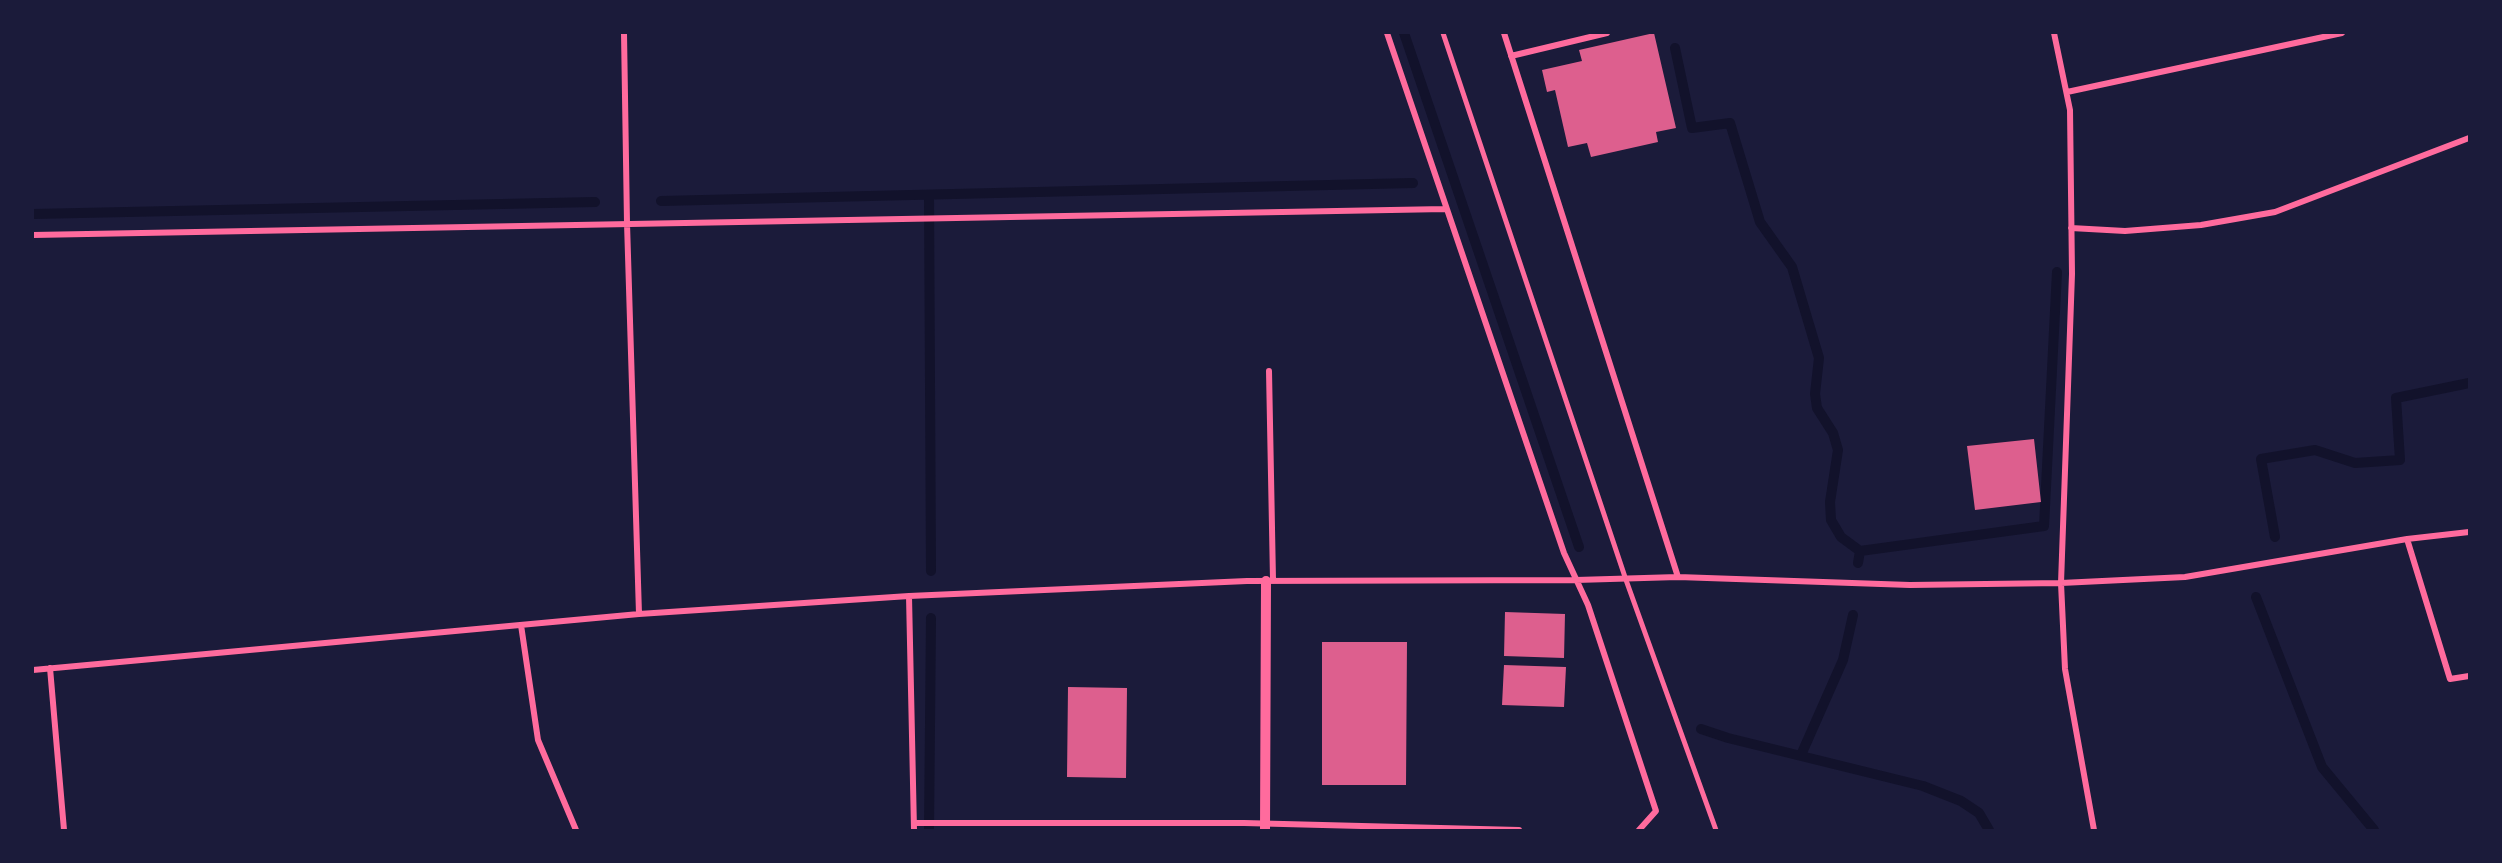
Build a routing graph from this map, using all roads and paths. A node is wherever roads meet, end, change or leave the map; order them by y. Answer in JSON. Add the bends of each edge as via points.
{"nodes":[{"id":1,"x":624,"y":33,"type":"edge"},
{"id":2,"x":1387,"y":33,"type":"edge"},
{"id":3,"x":1443,"y":33,"type":"edge"},
{"id":4,"x":1504,"y":33,"type":"edge"},
{"id":5,"x":1607,"y":33,"type":"edge"},
{"id":6,"x":2054,"y":33,"type":"edge"},
{"id":7,"x":2342,"y":33,"type":"edge"},
{"id":8,"x":1511,"y":56,"type":"junction"},
{"id":9,"x":2067,"y":92,"type":"junction"},
{"id":10,"x":2469,"y":138,"type":"edge"},
{"id":11,"x":1445,"y":209,"type":"junction"},
{"id":12,"x":627,"y":223,"type":"junction"},
{"id":13,"x":2072,"y":228,"type":"junction"},
{"id":14,"x":33,"y":235,"type":"edge"},
{"id":15,"x":1269,"y":371,"type":"dead end"},
{"id":16,"x":2469,"y":532,"type":"edge"},
{"id":17,"x":2407,"y":539,"type":"junction"},
{"id":18,"x":1678,"y":577,"type":"junction"},
{"id":19,"x":1269,"y":580,"type":"junction"},
{"id":20,"x":1576,"y":580,"type":"junction"},
{"id":21,"x":1626,"y":580,"type":"junction"},
{"id":22,"x":2061,"y":583,"type":"junction"},
{"id":23,"x":909,"y":596,"type":"junction"},
{"id":24,"x":639,"y":614,"type":"junction"},
{"id":25,"x":521,"y":626,"type":"junction"},
{"id":26,"x":50,"y":668,"type":"junction"},
{"id":27,"x":33,"y":670,"type":"edge"},
{"id":28,"x":2469,"y":676,"type":"edge"},
{"id":29,"x":914,"y":826,"type":"edge"},
{"id":30,"x":1265,"y":827,"type":"edge"},
{"id":31,"x":64,"y":830,"type":"edge"},
{"id":32,"x":576,"y":830,"type":"edge"},
{"id":33,"x":1519,"y":830,"type":"edge"},
{"id":34,"x":1639,"y":830,"type":"edge"},
{"id":35,"x":1716,"y":830,"type":"edge"},
{"id":36,"x":2094,"y":830,"type":"edge"}],
"edges":[{"from":1,"to":12,"type":"street"},
{"from":2,"to":11,"type":"street"},
{"from":3,"to":21,"type":"street"},
{"from":4,"to":8,"type":"street"},
{"from":5,"to":8,"type":"street"},
{"from":6,"to":9,"type":"street"},
{"from":7,"to":9,"type":"street"},
{"from":8,"to":18,"type":"street"},
{"from":9,"to":13,"type":"street"},
{"from":10,"to":13,"type":"street","via":[[2275,212],[2201,225],[2125,231]]},
{"from":11,"to":12,"type":"street"},
{"from":11,"to":20,"type":"street"},
{"from":12,"to":14,"type":"street"},
{"from":12,"to":24,"type":"street"},
{"from":13,"to":22,"type":"street"},
{"from":15,"to":19,"type":"street"},
{"from":16,"to":17,"type":"street"},
{"from":17,"to":22,"type":"street","via":[[2185,577]]},
{"from":17,"to":28,"type":"street","via":[[2450,679]]},
{"from":18,"to":21,"type":"street"},
{"from":18,"to":22,"type":"street","via":[[1911,585]]},
{"from":19,"to":20,"type":"street"},
{"from":19,"to":23,"type":"street"},
{"from":19,"to":30,"type":"street"},
{"from":20,"to":21,"type":"street"},
{"from":20,"to":34,"type":"street","via":[[1588,605],[1656,811]]},
{"from":21,"to":35,"type":"street"},
{"from":22,"to":36,"type":"street","via":[[2065,669]]},
{"from":23,"to":24,"type":"street"},
{"from":23,"to":29,"type":"street"},
{"from":24,"to":25,"type":"street"},
{"from":25,"to":26,"type":"street"},
{"from":25,"to":32,"type":"street","via":[[538,740]]},
{"from":26,"to":27,"type":"street"},
{"from":26,"to":31,"type":"street"},
{"from":29,"to":30,"type":"street","via":[[934,823]]},
{"from":30,"to":33,"type":"street"}]}
